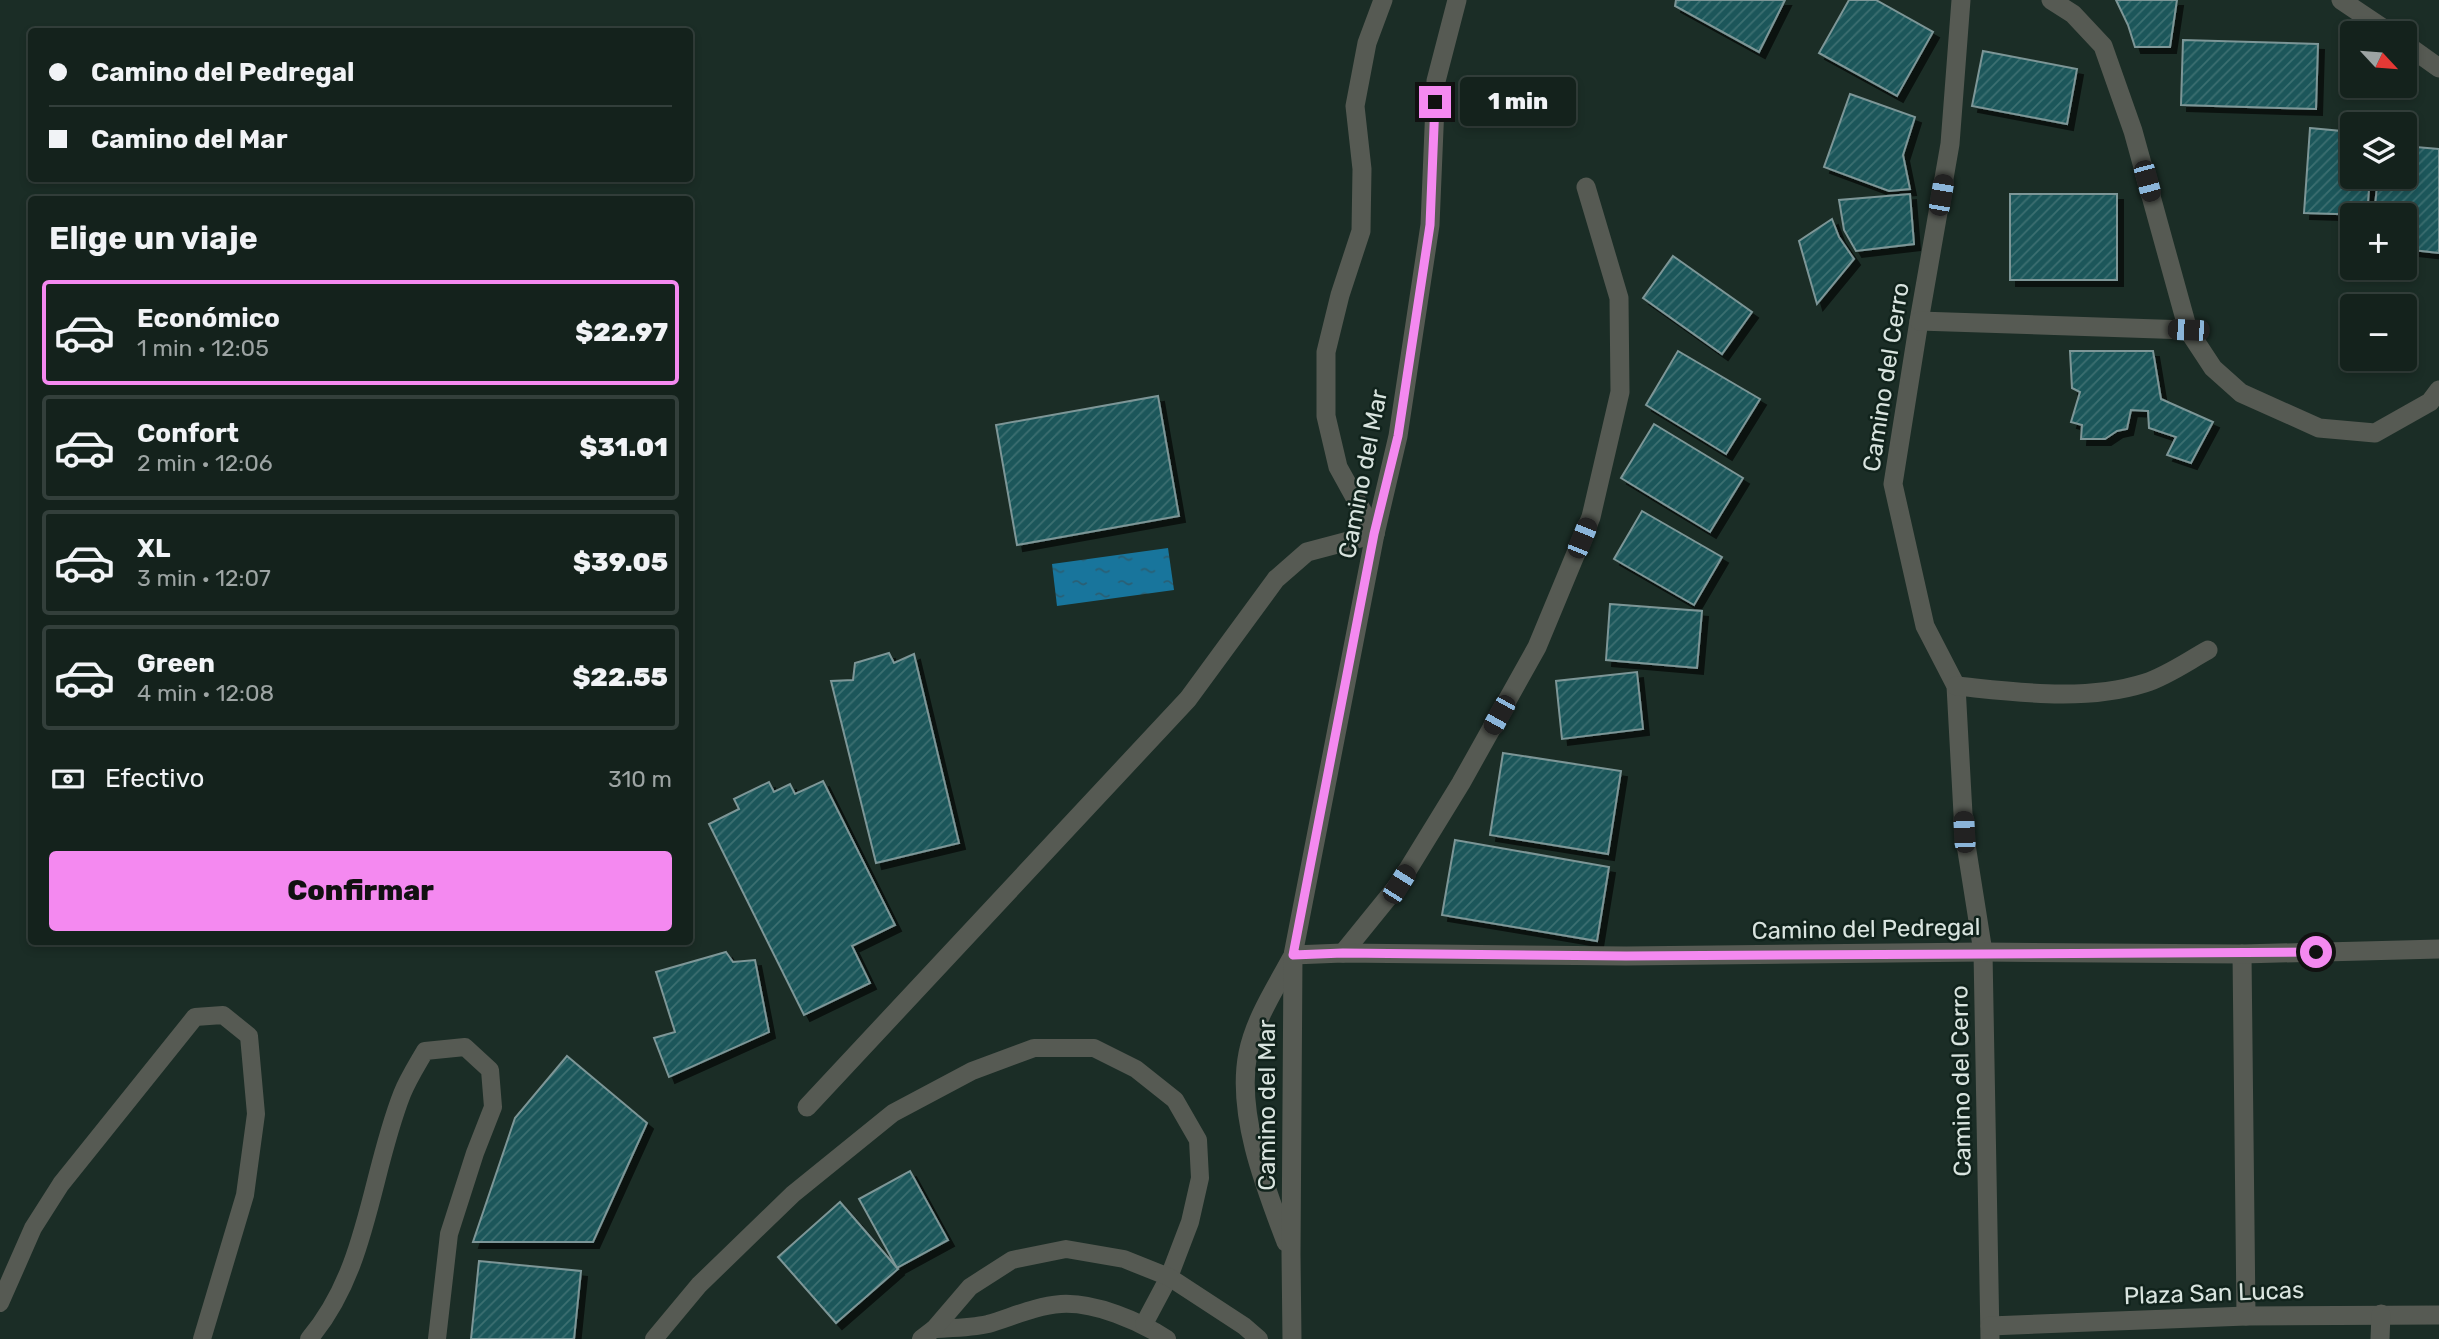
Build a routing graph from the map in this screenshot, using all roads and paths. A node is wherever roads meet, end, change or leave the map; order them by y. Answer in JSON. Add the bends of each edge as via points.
{"nodes":[{"id":1,"x":1384,"y":0,"type":"edge"},
{"id":2,"x":1457,"y":0,"type":"edge"},
{"id":3,"x":1961,"y":0,"type":"edge"},
{"id":4,"x":2051,"y":0,"type":"edge"},
{"id":5,"x":2341,"y":0,"type":"edge"},
{"id":6,"x":2372,"y":21,"type":"edge"},
{"id":7,"x":2417,"y":52,"type":"edge"},
{"id":8,"x":2439,"y":68,"type":"edge"},
{"id":9,"x":1586,"y":187,"type":"dead end"},
{"id":10,"x":1919,"y":321,"type":"junction"},
{"id":11,"x":2188,"y":330,"type":"junction"},
{"id":12,"x":2439,"y":390,"type":"edge"},
{"id":13,"x":1374,"y":534,"type":"junction"},
{"id":14,"x":2208,"y":650,"type":"dead end"},
{"id":15,"x":1956,"y":686,"type":"junction"},
{"id":16,"x":2439,"y":949,"type":"edge"},
{"id":17,"x":1343,"y":953,"type":"junction"},
{"id":18,"x":1983,"y":953,"type":"junction"},
{"id":19,"x":2242,"y":954,"type":"junction"},
{"id":20,"x":1293,"y":955,"type":"junction"},
{"id":21,"x":807,"y":1107,"type":"dead end"},
{"id":22,"x":1290,"y":1254,"type":"junction"},
{"id":23,"x":1169,"y":1278,"type":"junction"},
{"id":24,"x":0,"y":1303,"type":"edge"},
{"id":25,"x":2381,"y":1314,"type":"junction"},
{"id":26,"x":2439,"y":1315,"type":"edge"},
{"id":27,"x":2246,"y":1316,"type":"junction"},
{"id":28,"x":1144,"y":1324,"type":"junction"},
{"id":29,"x":1990,"y":1333,"type":"edge"},
{"id":30,"x":927,"y":1334,"type":"edge"},
{"id":31,"x":202,"y":1339,"type":"edge"},
{"id":32,"x":309,"y":1339,"type":"edge"},
{"id":33,"x":437,"y":1339,"type":"edge"},
{"id":34,"x":653,"y":1339,"type":"edge"},
{"id":35,"x":1167,"y":1339,"type":"edge"},
{"id":36,"x":1259,"y":1339,"type":"edge"},
{"id":37,"x":1292,"y":1339,"type":"edge"},
{"id":38,"x":2380,"y":1339,"type":"edge"}],
"edges":[{"from":1,"to":13,"type":"street","via":[[1367,43],[1355,106],[1362,231],[1326,352],[1326,416],[1338,467]]},
{"from":2,"to":13,"type":"street","name":"Camino del Mar","via":[[1436,81],[1430,225],[1416,323],[1398,436]]},
{"from":3,"to":10,"type":"street","name":"Camino del Cerro","via":[[1951,144]]},
{"from":4,"to":11,"type":"street","via":[[2103,46],[2133,131]]},
{"from":5,"to":6,"type":"street"},
{"from":7,"to":8,"type":"street"},
{"from":9,"to":17,"type":"street","via":[[1619,298],[1620,392],[1591,517],[1537,647],[1461,783],[1399,884]]},
{"from":10,"to":11,"type":"street"},
{"from":10,"to":15,"type":"street","name":"Camino del Cerro","via":[[1893,484],[1925,625]]},
{"from":11,"to":12,"type":"street","via":[[2213,368],[2241,393],[2319,428],[2375,433],[2430,402]]},
{"from":13,"to":20,"type":"street","name":"Camino del Mar"},
{"from":13,"to":21,"type":"street","via":[[1307,552],[1276,579],[1180,708]]},
{"from":14,"to":15,"type":"street","via":[[2146,682],[2096,692]]},
{"from":15,"to":18,"type":"street","name":"Camino del Cerro","via":[[1964,832]]},
{"from":16,"to":19,"type":"street","name":"Camino del Pedregal"},
{"from":17,"to":18,"type":"street","name":"Camino del Pedregal"},
{"from":17,"to":20,"type":"street","name":"Camino del Pedregal"},
{"from":18,"to":19,"type":"street","name":"Camino del Pedregal"},
{"from":18,"to":29,"type":"street","name":"Camino del Cerro"},
{"from":19,"to":27,"type":"street"},
{"from":20,"to":22,"type":"street","name":"Camino del Mar"},
{"from":20,"to":22,"type":"street","name":"Camino del Mar","via":[[1262,1012],[1248,1054],[1246,1104],[1261,1177]]},
{"from":22,"to":37,"type":"street","name":"Camino del Mar"},
{"from":23,"to":28,"type":"lane"},
{"from":23,"to":30,"type":"lane","via":[[1124,1259],[1066,1250],[1012,1259],[970,1287]]},
{"from":23,"to":34,"type":"lane","via":[[1200,1178],[1198,1140],[1175,1100],[1136,1069],[1094,1048],[1034,1048],[972,1071],[893,1113],[793,1194],[699,1285]]},
{"from":23,"to":36,"type":"lane"},
{"from":24,"to":31,"type":"lane","via":[[33,1228],[61,1184],[195,1017],[223,1015],[249,1036],[256,1114],[244,1195]]},
{"from":25,"to":26,"type":"street","name":"Plaza San Lucas"},
{"from":25,"to":27,"type":"street","name":"Plaza San Lucas"},
{"from":25,"to":38,"type":"street"},
{"from":27,"to":29,"type":"street","name":"Plaza San Lucas"},
{"from":28,"to":30,"type":"lane","via":[[1105,1310],[1062,1304]]},
{"from":28,"to":35,"type":"lane"},
{"from":32,"to":33,"type":"lane","via":[[350,1272],[402,1093],[425,1051],[465,1047],[489,1070],[493,1107],[449,1234]]}]}
